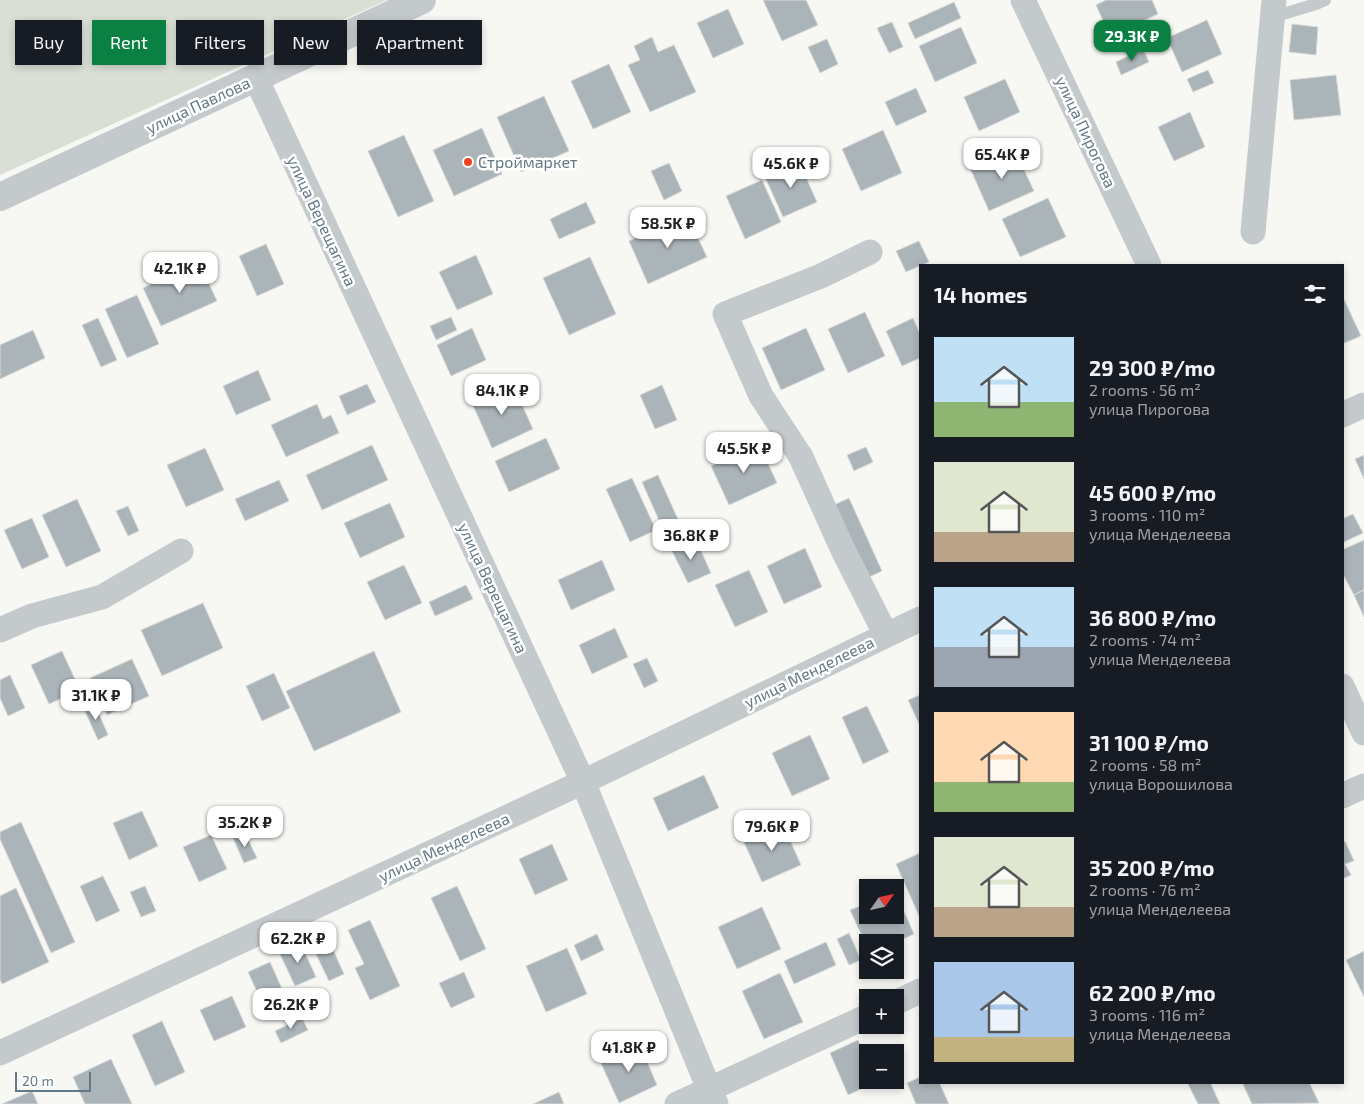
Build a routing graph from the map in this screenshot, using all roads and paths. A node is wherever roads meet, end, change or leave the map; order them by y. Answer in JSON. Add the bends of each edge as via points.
{"nodes":[{"id":1,"x":422,"y":0,"type":"edge"},
{"id":2,"x":1023,"y":0,"type":"edge"},
{"id":3,"x":1325,"y":0,"type":"edge"},
{"id":4,"x":1273,"y":9,"type":"edge"},
{"id":5,"x":256,"y":78,"type":"junction"},
{"id":6,"x":0,"y":197,"type":"edge"},
{"id":7,"x":1253,"y":232,"type":"dead end"},
{"id":8,"x":870,"y":252,"type":"dead end"},
{"id":9,"x":1149,"y":264,"type":"edge"},
{"id":10,"x":1364,"y":405,"type":"edge"},
{"id":11,"x":1344,"y":414,"type":"edge"},
{"id":12,"x":181,"y":551,"type":"dead end"},
{"id":13,"x":919,"y":619,"type":"edge"},
{"id":14,"x":0,"y":630,"type":"edge"},
{"id":15,"x":886,"y":635,"type":"junction"},
{"id":16,"x":1344,"y":690,"type":"edge"},
{"id":17,"x":1364,"y":733,"type":"edge"},
{"id":18,"x":583,"y":782,"type":"junction"},
{"id":19,"x":1364,"y":786,"type":"edge"},
{"id":20,"x":1344,"y":795,"type":"edge"},
{"id":21,"x":919,"y":991,"type":"edge"},
{"id":22,"x":904,"y":999,"type":"edge"},
{"id":23,"x":859,"y":1021,"type":"edge"},
{"id":24,"x":0,"y":1054,"type":"edge"},
{"id":25,"x":712,"y":1096,"type":"edge"},
{"id":26,"x":677,"y":1104,"type":"edge"}],
"edges":[{"from":1,"to":5,"type":"street","name":"улица Павлова"},
{"from":2,"to":9,"type":"street","name":"улица Пирогова"},
{"from":3,"to":4,"type":"lane"},
{"from":4,"to":7,"type":"street"},
{"from":5,"to":6,"type":"street","name":"улица Павлова"},
{"from":5,"to":18,"type":"street","name":"улица Верещагина"},
{"from":8,"to":15,"type":"street","name":"улица Менделеева","via":[[821,276],[725,314],[761,396],[801,457]]},
{"from":10,"to":11,"type":"street"},
{"from":12,"to":14,"type":"street","via":[[102,597],[32,616]]},
{"from":13,"to":15,"type":"street","name":"улица Менделеева"},
{"from":15,"to":18,"type":"street","name":"улица Менделеева"},
{"from":16,"to":17,"type":"street"},
{"from":18,"to":24,"type":"street","name":"улица Менделеева"},
{"from":18,"to":25,"type":"street","name":"улица Верещагина"},
{"from":19,"to":20,"type":"street"},
{"from":21,"to":22,"type":"street"},
{"from":23,"to":25,"type":"street"},
{"from":25,"to":26,"type":"street"}]}
